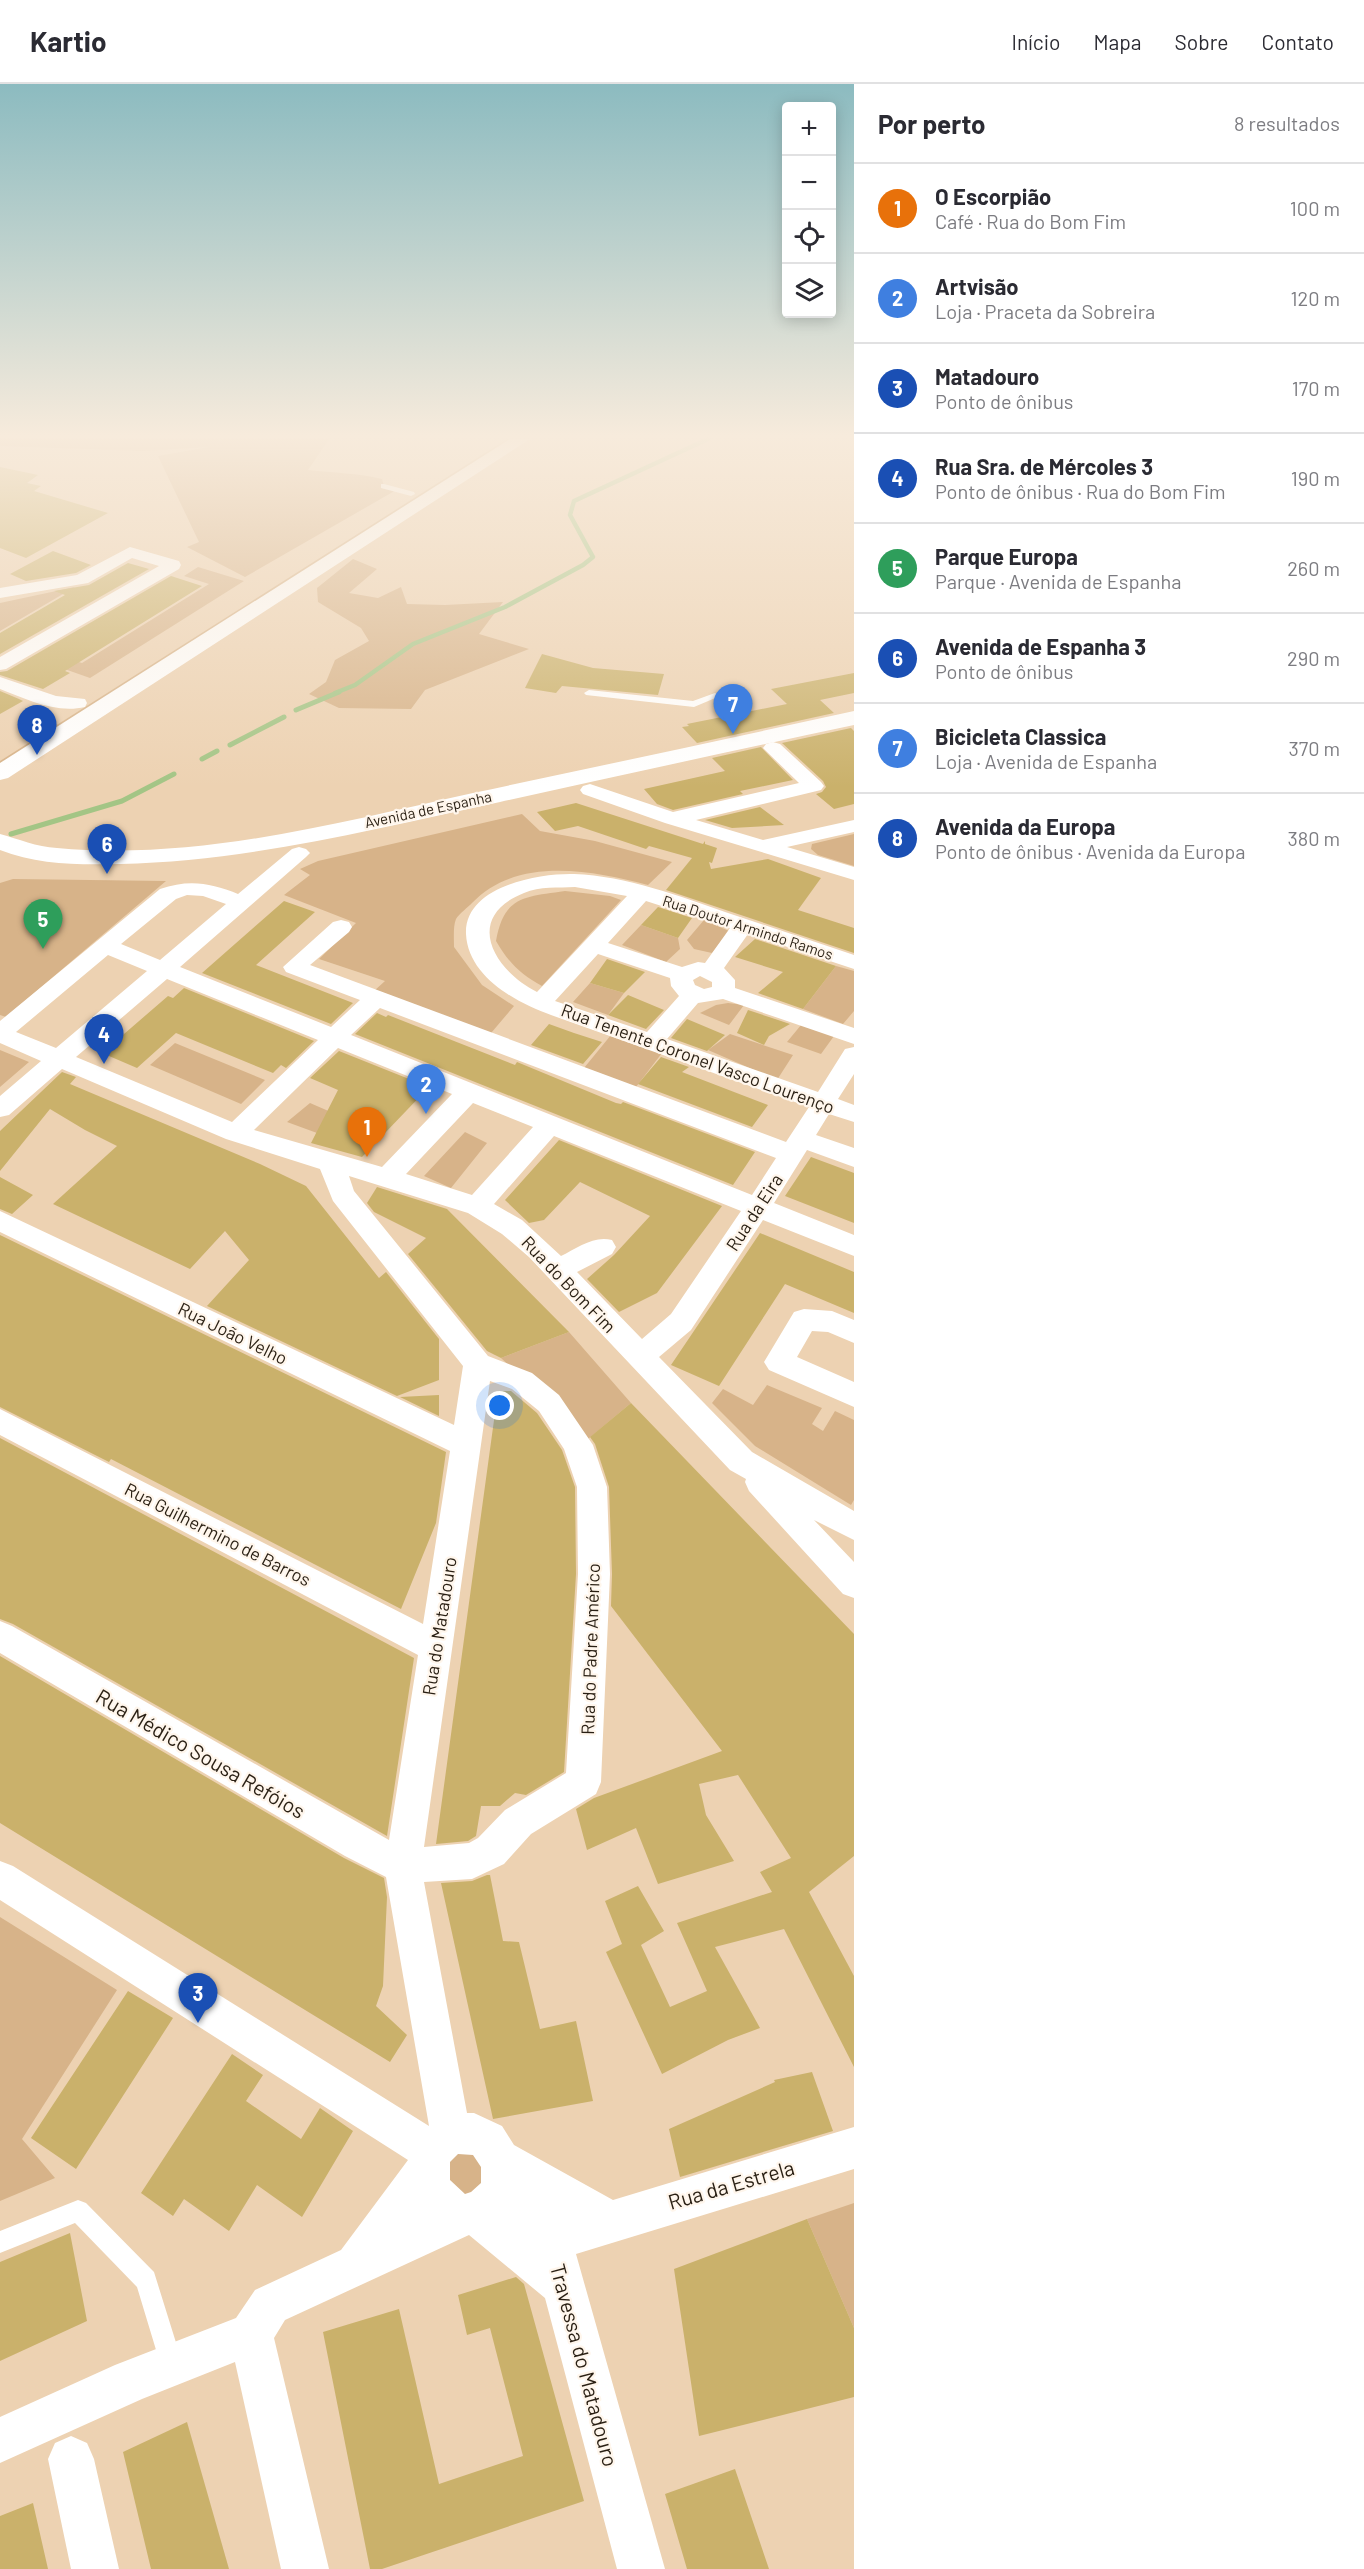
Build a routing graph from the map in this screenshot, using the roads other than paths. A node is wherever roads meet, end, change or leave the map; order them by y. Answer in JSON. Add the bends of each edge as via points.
{"nodes":[{"id":1,"x":125,"y":555,"type":"edge"},
{"id":2,"x":140,"y":555,"type":"edge"},
{"id":3,"x":311,"y":555,"type":"edge"},
{"id":4,"x":341,"y":555,"type":"edge"},
{"id":5,"x":0,"y":593,"type":"edge"},
{"id":6,"x":0,"y":665,"type":"edge"},
{"id":7,"x":0,"y":683,"type":"edge"},
{"id":8,"x":589,"y":693,"type":"dead end"},
{"id":9,"x":716,"y":696,"type":"dead end"},
{"id":10,"x":65,"y":706,"type":"junction"},
{"id":11,"x":854,"y":718,"type":"edge"},
{"id":12,"x":854,"y":730,"type":"edge"},
{"id":13,"x":773,"y":748,"type":"junction"},
{"id":14,"x":0,"y":753,"type":"edge"},
{"id":15,"x":0,"y":773,"type":"edge"},
{"id":16,"x":590,"y":790,"type":"junction"},
{"id":17,"x":672,"y":819,"type":"junction"},
{"id":18,"x":854,"y":826,"type":"edge"},
{"id":19,"x":0,"y":842,"type":"edge"},
{"id":20,"x":762,"y":847,"type":"junction"},
{"id":21,"x":299,"y":853,"type":"junction"},
{"id":22,"x":6,"y":870,"type":"dead end"},
{"id":23,"x":854,"y":874,"type":"edge"},
{"id":24,"x":642,"y":892,"type":"junction"},
{"id":25,"x":240,"y":902,"type":"junction"},
{"id":26,"x":743,"y":925,"type":"junction"},
{"id":27,"x":341,"y":927,"type":"dead end"},
{"id":28,"x":594,"y":945,"type":"junction"},
{"id":29,"x":106,"y":946,"type":"junction"},
{"id":30,"x":854,"y":962,"type":"edge"},
{"id":31,"x":163,"y":969,"type":"junction"},
{"id":32,"x":717,"y":981,"type":"junction"},
{"id":33,"x":688,"y":985,"type":"junction"},
{"id":34,"x":376,"y":998,"type":"junction"},
{"id":35,"x":542,"y":1002,"type":"junction"},
{"id":36,"x":0,"y":1034,"type":"edge"},
{"id":37,"x":854,"y":1036,"type":"edge"},
{"id":38,"x":336,"y":1037,"type":"junction"},
{"id":39,"x":651,"y":1043,"type":"junction"},
{"id":40,"x":854,"y":1055,"type":"edge"},
{"id":41,"x":58,"y":1058,"type":"junction"},
{"id":42,"x":470,"y":1091,"type":"junction"},
{"id":43,"x":823,"y":1102,"type":"junction"},
{"id":44,"x":0,"y":1109,"type":"edge"},
{"id":45,"x":854,"y":1114,"type":"edge"},
{"id":46,"x":551,"y":1123,"type":"junction"},
{"id":47,"x":235,"y":1133,"type":"junction"},
{"id":48,"x":795,"y":1146,"type":"junction"},
{"id":49,"x":854,"y":1158,"type":"edge"},
{"id":50,"x":331,"y":1163,"type":"junction"},
{"id":51,"x":387,"y":1177,"type":"junction"},
{"id":52,"x":477,"y":1206,"type":"junction"},
{"id":53,"x":757,"y":1208,"type":"junction"},
{"id":54,"x":0,"y":1221,"type":"edge"},
{"id":55,"x":854,"y":1246,"type":"edge"},
{"id":56,"x":602,"y":1247,"type":"dead end"},
{"id":57,"x":558,"y":1270,"type":"junction"},
{"id":58,"x":854,"y":1332,"type":"edge"},
{"id":59,"x":640,"y":1357,"type":"junction"},
{"id":60,"x":478,"y":1364,"type":"junction"},
{"id":61,"x":854,"y":1395,"type":"edge"},
{"id":62,"x":0,"y":1421,"type":"edge"},
{"id":63,"x":467,"y":1445,"type":"junction"},
{"id":64,"x":741,"y":1461,"type":"junction"},
{"id":65,"x":854,"y":1527,"type":"edge"},
{"id":66,"x":854,"y":1584,"type":"edge"},
{"id":67,"x":0,"y":1636,"type":"edge"},
{"id":68,"x":435,"y":1647,"type":"junction"},
{"id":69,"x":403,"y":1866,"type":"junction"},
{"id":70,"x":0,"y":1879,"type":"edge"},
{"id":71,"x":854,"y":2148,"type":"edge"},
{"id":72,"x":437,"y":2151,"type":"junction"},
{"id":73,"x":502,"y":2167,"type":"junction"},
{"id":74,"x":471,"y":2215,"type":"junction"},
{"id":75,"x":608,"y":2221,"type":"junction"},
{"id":76,"x":551,"y":2240,"type":"junction"},
{"id":77,"x":0,"y":2242,"type":"edge"},
{"id":78,"x":356,"y":2266,"type":"junction"},
{"id":79,"x":562,"y":2284,"type":"junction"},
{"id":80,"x":251,"y":2334,"type":"junction"},
{"id":81,"x":171,"y":2365,"type":"junction"},
{"id":82,"x":0,"y":2440,"type":"edge"},
{"id":83,"x":71,"y":2459,"type":"dead end"},
{"id":84,"x":95,"y":2569,"type":"edge"},
{"id":85,"x":305,"y":2569,"type":"edge"},
{"id":86,"x":641,"y":2569,"type":"edge"}],
"edges":[{"from":1,"to":5,"type":"street","via":[[82,579]]},
{"from":2,"to":6,"type":"street","via":[[172,565]]},
{"from":3,"to":10,"type":"main road"},
{"from":4,"to":15,"type":"main road"},
{"from":7,"to":10,"type":"street"},
{"from":8,"to":9,"type":"lane","via":[[694,704]]},
{"from":10,"to":14,"type":"main road"},
{"from":11,"to":19,"type":"main road","name":"Avenida de Espanha","via":[[281,842],[138,856],[29,853]]},
{"from":12,"to":13,"type":"main road","name":"Avenida de Espanha"},
{"from":13,"to":16,"type":"main road","name":"Avenida de Espanha"},
{"from":13,"to":17,"type":"street","via":[[814,786]]},
{"from":16,"to":17,"type":"street"},
{"from":16,"to":21,"type":"main road","name":"Avenida de Espanha"},
{"from":17,"to":20,"type":"street"},
{"from":18,"to":20,"type":"street"},
{"from":20,"to":23,"type":"street"},
{"from":21,"to":22,"type":"main road","name":"Avenida de Espanha","via":[[165,868]]},
{"from":21,"to":25,"type":"street"},
{"from":24,"to":26,"type":"street","name":"Rua Doutor Armindo Ramos"},
{"from":24,"to":28,"type":"street"},
{"from":24,"to":35,"type":"street","name":"Rua Doutor Armindo Ramos","via":[[591,882],[549,881],[519,886],[486,907],[477,934],[487,962],[515,990]]},
{"from":25,"to":29,"type":"street","via":[[200,887],[182,888],[168,894]]},
{"from":25,"to":31,"type":"street"},
{"from":26,"to":30,"type":"street","name":"Rua Doutor Armindo Ramos"},
{"from":26,"to":32,"type":"street"},
{"from":27,"to":34,"type":"street","via":[[294,967]]},
{"from":28,"to":33,"type":"street"},
{"from":28,"to":35,"type":"street"},
{"from":29,"to":31,"type":"street"},
{"from":29,"to":36,"type":"street"},
{"from":31,"to":38,"type":"street"},
{"from":31,"to":41,"type":"street"},
{"from":32,"to":33,"type":"street","via":[[706,997]]},
{"from":32,"to":37,"type":"street"},
{"from":33,"to":39,"type":"street"},
{"from":34,"to":38,"type":"street"},
{"from":34,"to":48,"type":"street"},
{"from":35,"to":39,"type":"street","name":"Rua Tenente Coronel Vasco Lourenço"},
{"from":36,"to":41,"type":"street","name":"Rua do Bom Fim"},
{"from":38,"to":42,"type":"street"},
{"from":38,"to":47,"type":"street"},
{"from":39,"to":43,"type":"street","name":"Rua Tenente Coronel Vasco Lourenço"},
{"from":40,"to":43,"type":"street","name":"Rua da Eira"},
{"from":41,"to":44,"type":"street"},
{"from":41,"to":47,"type":"street","name":"Rua do Bom Fim"},
{"from":42,"to":46,"type":"street"},
{"from":42,"to":51,"type":"street"},
{"from":43,"to":45,"type":"street","name":"Rua Tenente Coronel Vasco Lourenço"},
{"from":43,"to":48,"type":"street","name":"Rua da Eira"},
{"from":46,"to":52,"type":"street"},
{"from":46,"to":53,"type":"street"},
{"from":47,"to":50,"type":"street","name":"Rua do Bom Fim"},
{"from":48,"to":49,"type":"street"},
{"from":48,"to":53,"type":"street","name":"Rua da Eira"},
{"from":50,"to":51,"type":"street","name":"Rua do Bom Fim"},
{"from":50,"to":60,"type":"street","via":[[342,1194]]},
{"from":51,"to":52,"type":"street","name":"Rua do Bom Fim"},
{"from":52,"to":57,"type":"street","name":"Rua do Bom Fim","via":[[512,1227]]},
{"from":53,"to":55,"type":"street"},
{"from":53,"to":59,"type":"street","name":"Rua da Eira","via":[[681,1322]]},
{"from":54,"to":63,"type":"street","name":"Rua João Velho"},
{"from":56,"to":57,"type":"street"},
{"from":57,"to":59,"type":"street","name":"Rua do Bom Fim"},
{"from":58,"to":61,"type":"street","via":[[832,1322],[804,1320],[779,1362]]},
{"from":59,"to":64,"type":"street","name":"Rua do Bom Fim"},
{"from":60,"to":63,"type":"street","name":"Rua do Matadouro"},
{"from":60,"to":69,"type":"street","name":"Rua do Padre Américo","via":[[522,1381],[549,1403],[578,1445],[592,1487],[594,1574],[583,1782],[518,1822],[491,1851],[472,1861]]},
{"from":62,"to":68,"type":"street","name":"Rua Guilhermino de Barros"},
{"from":63,"to":68,"type":"street","name":"Rua do Matadouro"},
{"from":64,"to":65,"type":"street","name":"Rua do Bom Fim"},
{"from":64,"to":66,"type":"street"},
{"from":67,"to":69,"type":"street","name":"Rua Médico Sousa Refóios","via":[[358,1844]]},
{"from":68,"to":69,"type":"street","name":"Rua do Matadouro"},
{"from":69,"to":72,"type":"street","name":"Rua do Matadouro"},
{"from":70,"to":72,"type":"street"},
{"from":71,"to":75,"type":"street","name":"Rua da Estrela"},
{"from":72,"to":73,"type":"street","via":[[462,2132],[473,2133],[498,2152]]},
{"from":72,"to":74,"type":"street","via":[[430,2186],[438,2201],[453,2213]]},
{"from":72,"to":78,"type":"street"},
{"from":73,"to":74,"type":"street","via":[[497,2198],[488,2208]]},
{"from":73,"to":75,"type":"street"},
{"from":73,"to":76,"type":"street","name":"Travessa do Matadouro"},
{"from":74,"to":78,"type":"street"},
{"from":74,"to":79,"type":"street"},
{"from":75,"to":76,"type":"street","name":"Rua da Estrela"},
{"from":76,"to":79,"type":"street","name":"Travessa do Matadouro"},
{"from":77,"to":81,"type":"lane","via":[[78,2211],[146,2280]]},
{"from":78,"to":80,"type":"street","via":[[270,2305]]},
{"from":79,"to":86,"type":"street","name":"Travessa do Matadouro"},
{"from":80,"to":81,"type":"street"},
{"from":80,"to":85,"type":"street"},
{"from":81,"to":82,"type":"street"},
{"from":83,"to":84,"type":"street"}]}
